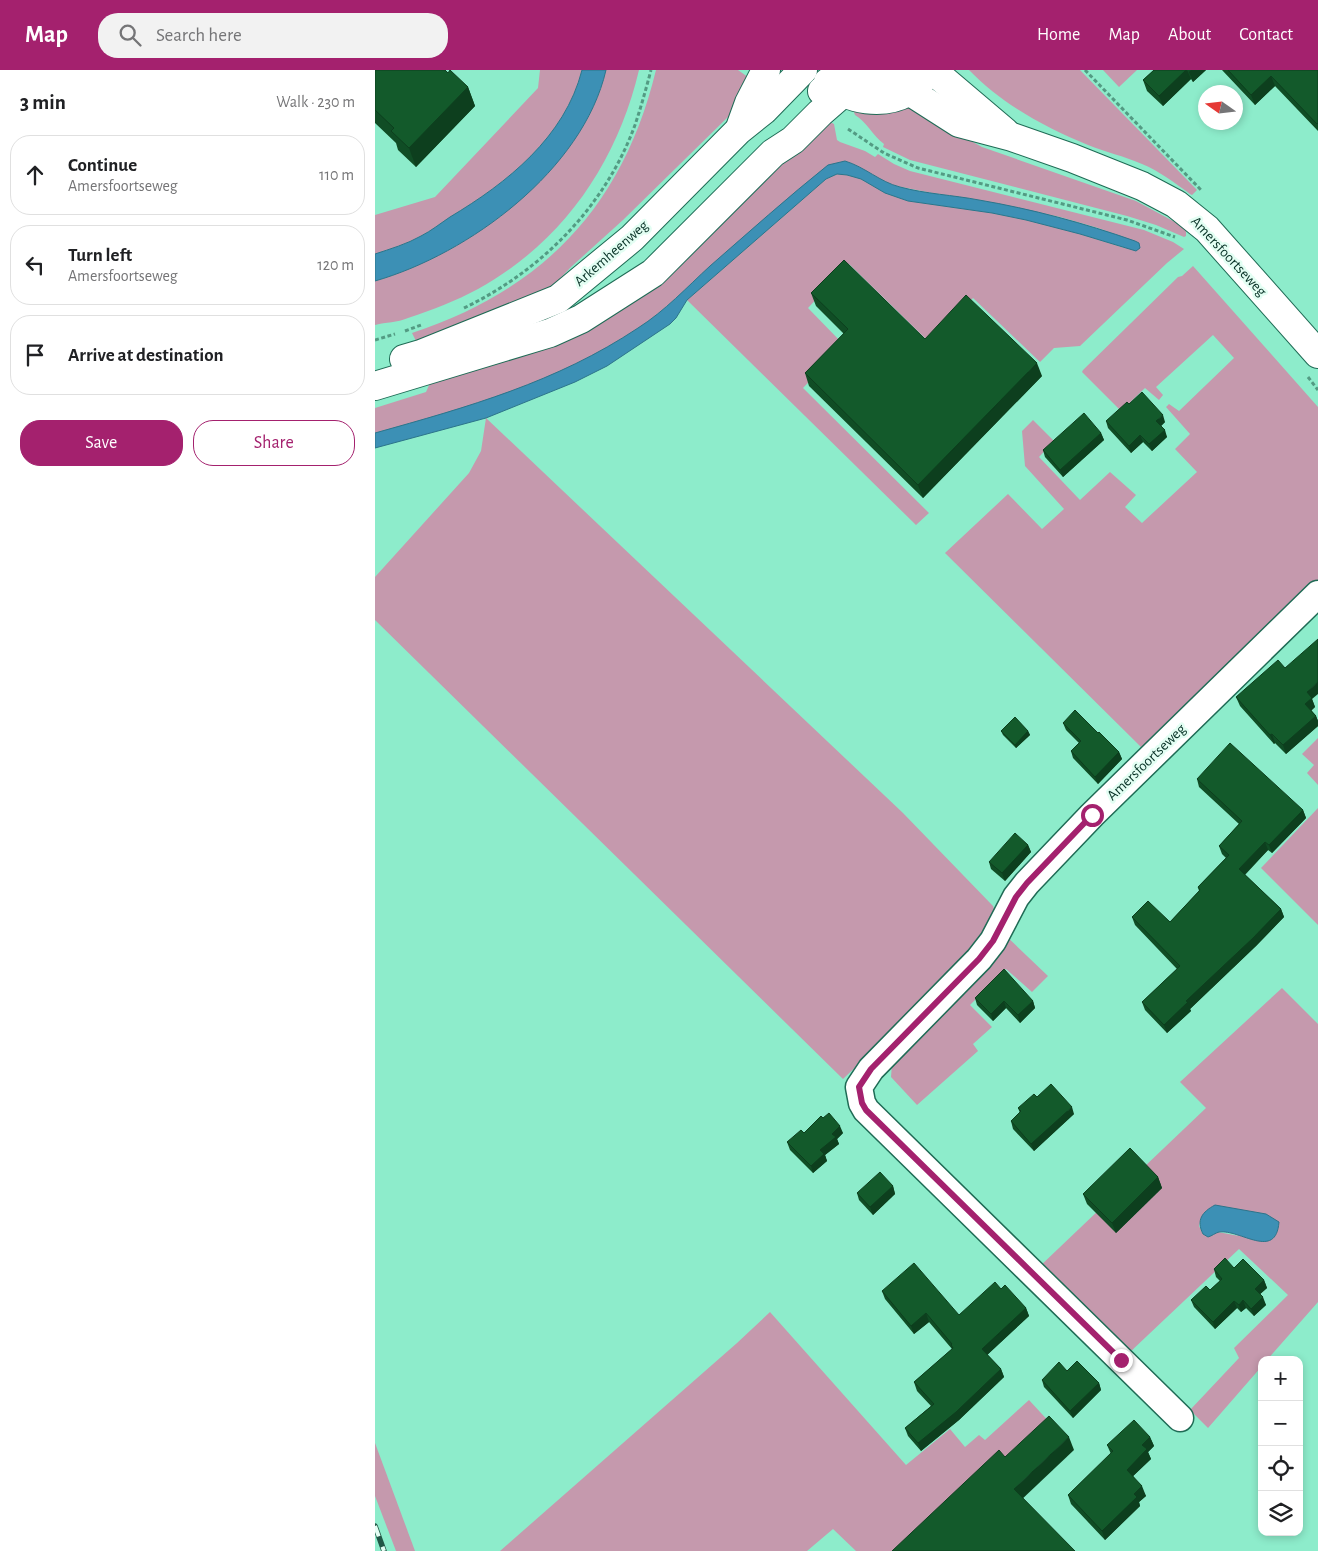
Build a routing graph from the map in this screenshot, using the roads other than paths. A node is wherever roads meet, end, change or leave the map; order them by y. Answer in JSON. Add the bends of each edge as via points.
{"nodes":[{"id":1,"x":766,"y":70,"type":"edge"},
{"id":2,"x":803,"y":70,"type":"edge"},
{"id":3,"x":931,"y":70,"type":"edge"},
{"id":4,"x":957,"y":70,"type":"edge"},
{"id":5,"x":905,"y":81,"type":"edge"},
{"id":6,"x":830,"y":82,"type":"edge"},
{"id":7,"x":739,"y":130,"type":"junction"},
{"id":8,"x":1012,"y":138,"type":"junction"},
{"id":9,"x":1318,"y":354,"type":"edge"},
{"id":10,"x":375,"y":367,"type":"edge"},
{"id":11,"x":375,"y":386,"type":"edge"},
{"id":12,"x":1318,"y":594,"type":"edge"},
{"id":13,"x":1180,"y":1418,"type":"dead end"}],
"edges":[{"from":1,"to":7,"type":"main road"},
{"from":2,"to":7,"type":"main road","name":"Arkemheenweg","via":[[764,110]]},
{"from":3,"to":5,"type":"main road"},
{"from":3,"to":8,"type":"main road","name":"Amersfoortseweg"},
{"from":4,"to":8,"type":"main road","via":[[983,92]]},
{"from":5,"to":6,"type":"main road","via":[[888,77],[878,80],[842,78]]},
{"from":5,"to":8,"type":"main road","name":"Amersfoortseweg","via":[[959,123]]},
{"from":6,"to":11,"type":"main road","via":[[783,131],[773,153],[653,273],[581,319],[550,333]]},
{"from":7,"to":10,"type":"main road","name":"Arkemheenweg","via":[[632,238],[558,299],[421,354]]},
{"from":8,"to":9,"type":"main road","name":"Amersfoortseweg","via":[[1142,186],[1191,214]]},
{"from":12,"to":13,"type":"street","name":"Amersfoortseweg","via":[[1027,883],[979,959],[871,1069],[859,1087],[866,1110]]}]}
